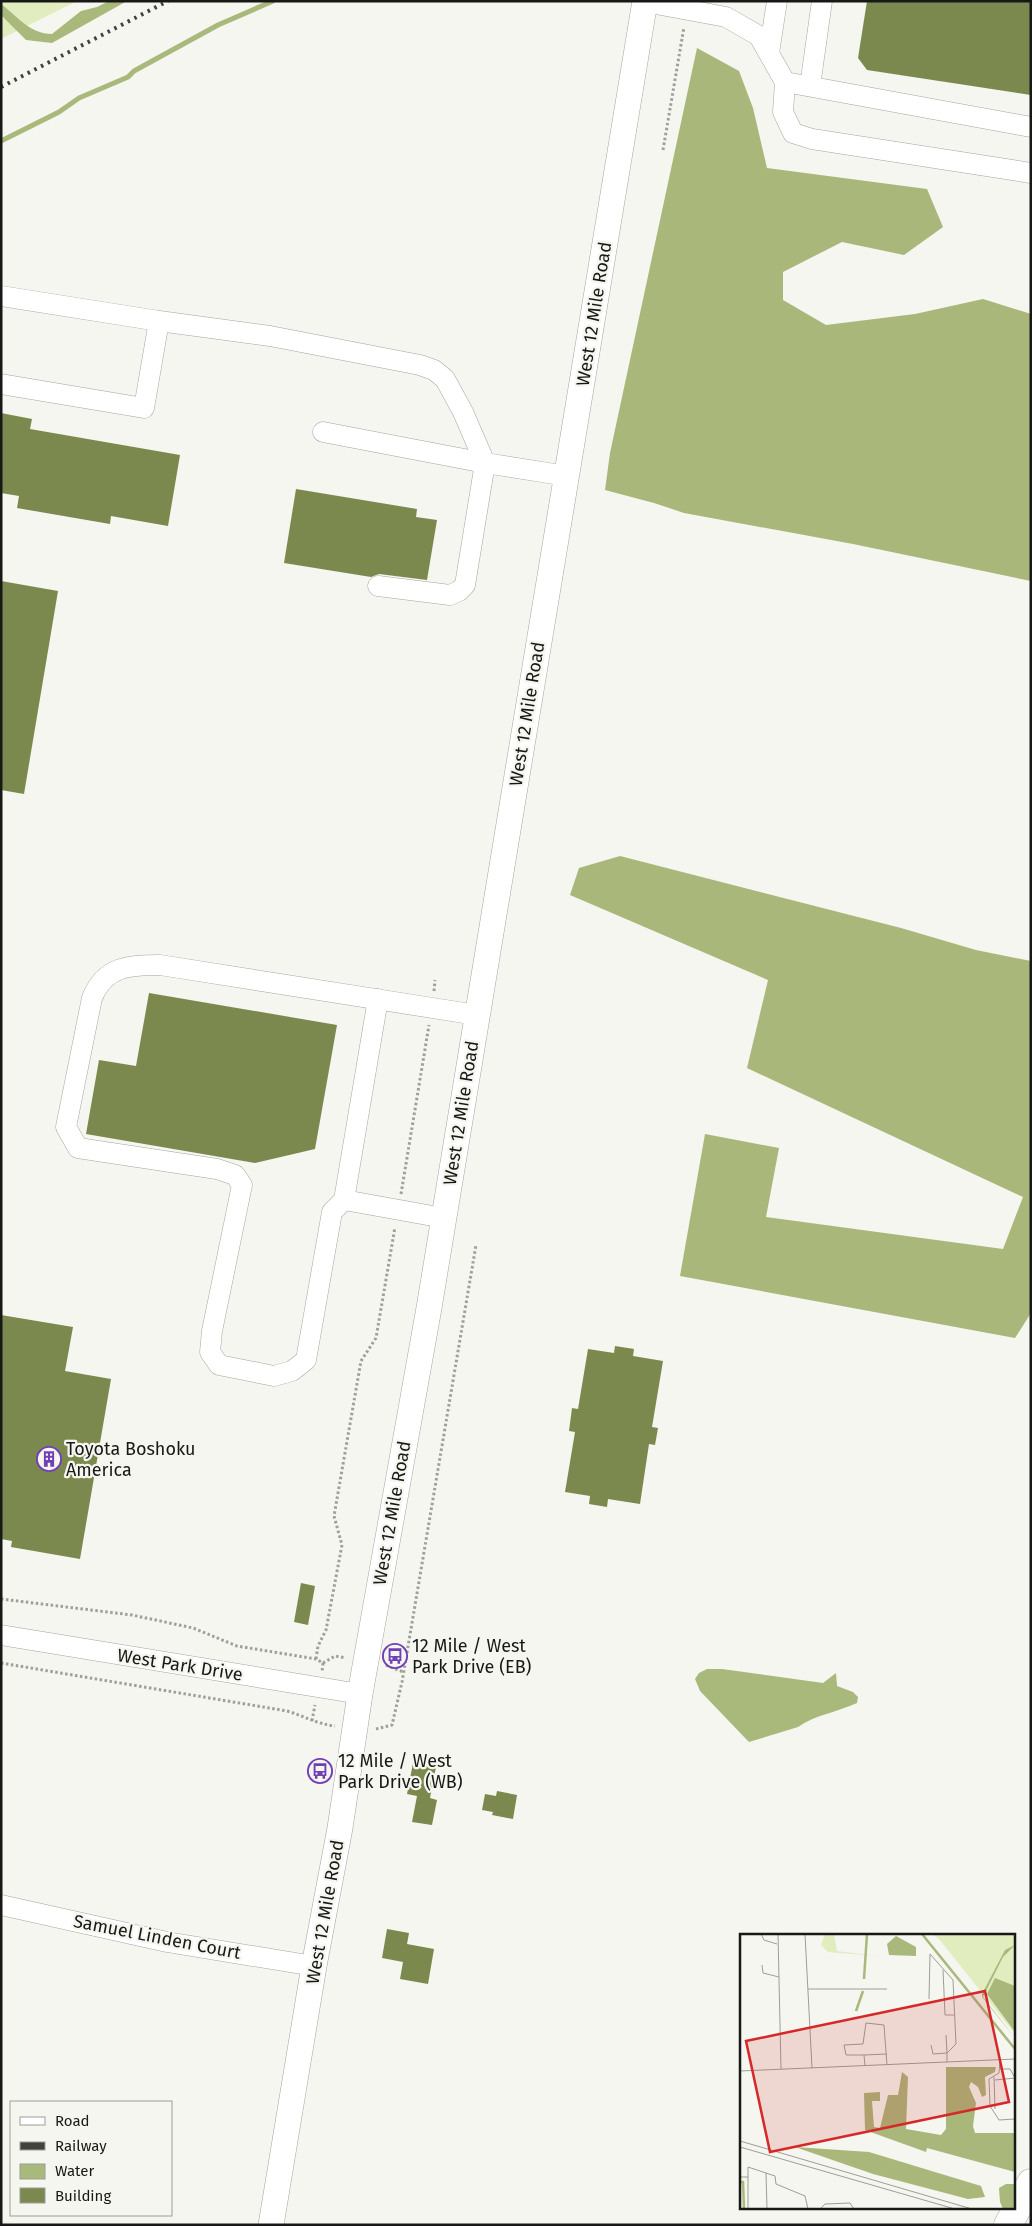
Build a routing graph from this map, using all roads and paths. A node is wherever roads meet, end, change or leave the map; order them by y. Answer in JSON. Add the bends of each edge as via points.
{"nodes":[{"id":1,"x":645,"y":1,"type":"edge"},
{"id":2,"x":777,"y":1,"type":"edge"},
{"id":3,"x":822,"y":1,"type":"edge"},
{"id":4,"x":728,"y":9,"type":"edge"},
{"id":5,"x":687,"y":10,"type":"junction"},
{"id":6,"x":769,"y":53,"type":"junction"},
{"id":7,"x":785,"y":82,"type":"junction"},
{"id":8,"x":810,"y":86,"type":"junction"},
{"id":9,"x":1031,"y":127,"type":"edge"},
{"id":10,"x":663,"y":150,"type":"dead end"},
{"id":11,"x":1031,"y":173,"type":"edge"},
{"id":12,"x":1,"y":296,"type":"edge"},
{"id":13,"x":159,"y":321,"type":"junction"},
{"id":14,"x":1,"y":384,"type":"edge"},
{"id":15,"x":323,"y":432,"type":"dead end"},
{"id":16,"x":485,"y":463,"type":"junction"},
{"id":17,"x":567,"y":476,"type":"junction"},
{"id":18,"x":378,"y":586,"type":"dead end"},
{"id":19,"x":435,"y":980,"type":"dead end"},
{"id":20,"x":378,"y":999,"type":"junction"},
{"id":21,"x":431,"y":1008,"type":"junction"},
{"id":22,"x":477,"y":1015,"type":"junction"},
{"id":23,"x":344,"y":1200,"type":"junction"},
{"id":24,"x":398,"y":1210,"type":"junction"},
{"id":25,"x":444,"y":1218,"type":"junction"},
{"id":26,"x":476,"y":1245,"type":"dead end"},
{"id":27,"x":1,"y":1599,"type":"edge"},
{"id":28,"x":1,"y":1635,"type":"edge"},
{"id":29,"x":316,"y":1659,"type":"junction"},
{"id":30,"x":1,"y":1663,"type":"edge"},
{"id":31,"x":390,"y":1666,"type":"dead end"},
{"id":32,"x":404,"y":1672,"type":"junction"},
{"id":33,"x":319,"y":1688,"type":"junction"},
{"id":34,"x":360,"y":1694,"type":"junction"},
{"id":35,"x":312,"y":1721,"type":"junction"},
{"id":36,"x":323,"y":1725,"type":"dead end"},
{"id":37,"x":376,"y":1730,"type":"dead end"},
{"id":38,"x":1,"y":1905,"type":"edge"},
{"id":39,"x":314,"y":1966,"type":"junction"},
{"id":40,"x":1031,"y":2183,"type":"edge"},
{"id":41,"x":271,"y":2225,"type":"edge"},
{"id":42,"x":1008,"y":2225,"type":"edge"}],
"edges":[{"from":1,"to":5,"type":"street"},
{"from":1,"to":17,"type":"main road","name":"West 12 Mile Road"},
{"from":2,"to":6,"type":"street"},
{"from":3,"to":8,"type":"street"},
{"from":4,"to":5,"type":"street"},
{"from":4,"to":6,"type":"street","via":[[759,36]]},
{"from":5,"to":10,"type":"path"},
{"from":6,"to":7,"type":"street"},
{"from":7,"to":8,"type":"street"},
{"from":7,"to":11,"type":"street","via":[[783,112],[793,133],[812,139]]},
{"from":8,"to":9,"type":"street"},
{"from":12,"to":13,"type":"street"},
{"from":13,"to":14,"type":"street","via":[[144,408]]},
{"from":13,"to":16,"type":"street","via":[[270,336],[434,370],[450,387]]},
{"from":15,"to":16,"type":"street"},
{"from":16,"to":17,"type":"street"},
{"from":16,"to":18,"type":"street","via":[[464,585],[459,591],[450,594]]},
{"from":17,"to":22,"type":"main road","name":"West 12 Mile Road"},
{"from":19,"to":21,"type":"path"},
{"from":20,"to":21,"type":"street"},
{"from":20,"to":23,"type":"street"},
{"from":20,"to":23,"type":"street","via":[[160,965],[137,965],[112,971],[97,984],[92,998],[66,1127],[78,1148],[218,1169],[235,1175],[242,1185],[212,1331],[210,1352],[219,1365],[274,1376],[292,1371],[306,1360],[332,1212]]},
{"from":21,"to":22,"type":"street"},
{"from":21,"to":24,"type":"path"},
{"from":22,"to":25,"type":"main road","name":"West 12 Mile Road"},
{"from":23,"to":24,"type":"street"},
{"from":24,"to":25,"type":"street"},
{"from":24,"to":29,"type":"path","via":[[376,1338],[361,1361],[334,1516],[342,1545],[326,1630]]},
{"from":25,"to":34,"type":"main road","name":"West 12 Mile Road"},
{"from":26,"to":32,"type":"path"},
{"from":27,"to":29,"type":"path","via":[[132,1615],[193,1628],[237,1646]]},
{"from":28,"to":33,"type":"street","name":"West Park Drive"},
{"from":29,"to":33,"type":"path","via":[[324,1663]]},
{"from":30,"to":35,"type":"path","via":[[287,1711]]},
{"from":31,"to":32,"type":"path"},
{"from":32,"to":37,"type":"path","via":[[392,1725]]},
{"from":33,"to":34,"type":"street","name":"West Park Drive"},
{"from":33,"to":35,"type":"path"},
{"from":34,"to":39,"type":"main road","name":"West 12 Mile Road","via":[[340,1828]]},
{"from":35,"to":36,"type":"path"},
{"from":38,"to":39,"type":"street","name":"Samuel Linden Court","via":[[167,1942]]},
{"from":39,"to":41,"type":"main road","name":"West 12 Mile Road"},
{"from":40,"to":42,"type":"highway"}]}
